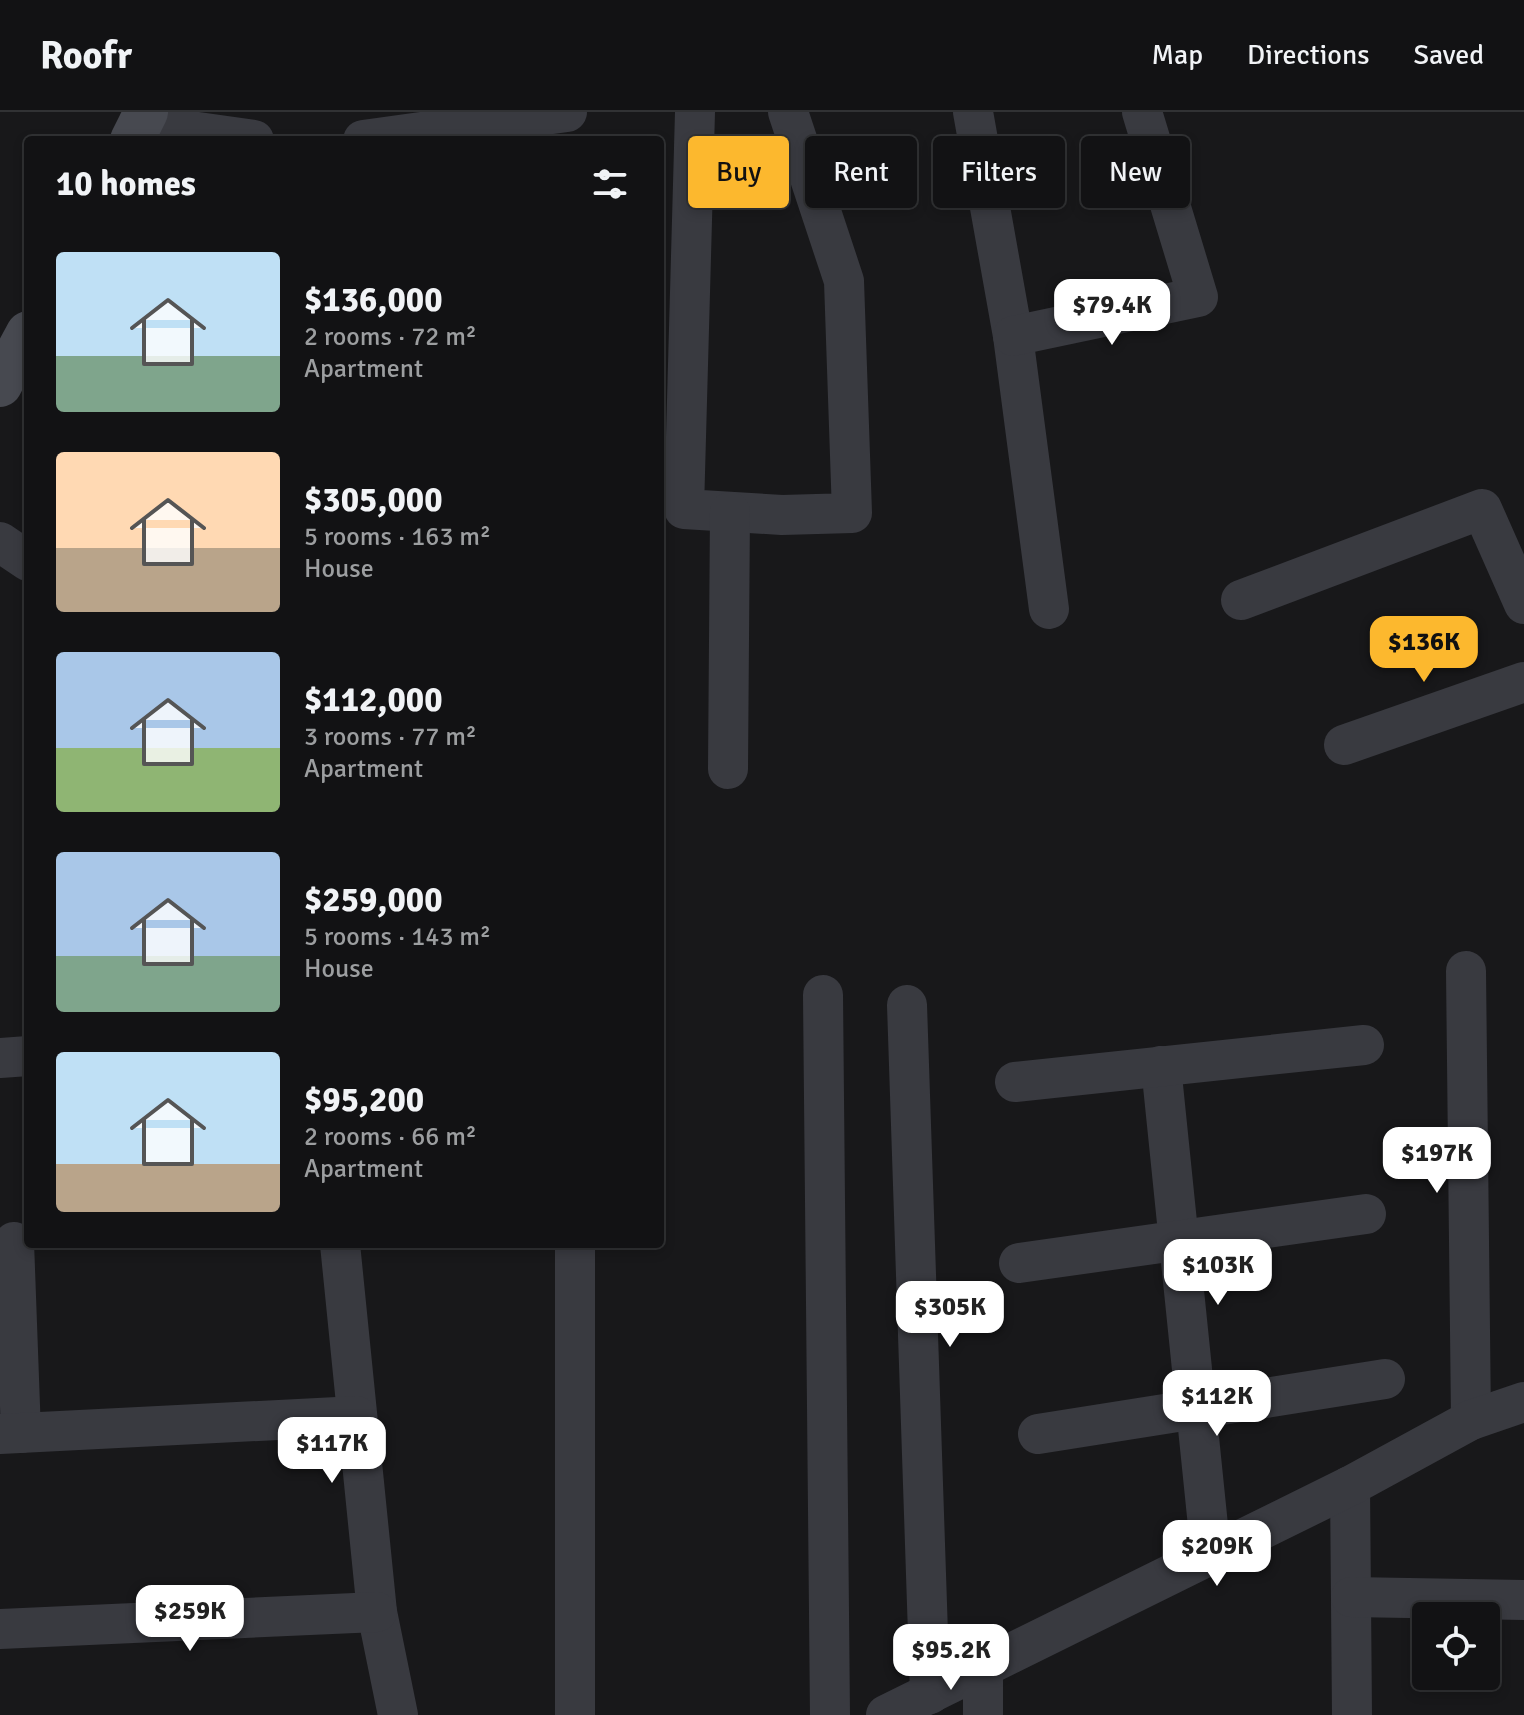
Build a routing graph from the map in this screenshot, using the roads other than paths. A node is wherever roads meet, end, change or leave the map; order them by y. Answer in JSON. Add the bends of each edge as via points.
{"nodes":[{"id":1,"x":567,"y":112,"type":"edge"},
{"id":2,"x":695,"y":112,"type":"edge"},
{"id":3,"x":788,"y":112,"type":"edge"},
{"id":4,"x":973,"y":112,"type":"edge"},
{"id":5,"x":1142,"y":112,"type":"edge"},
{"id":6,"x":140,"y":125,"type":"edge"},
{"id":7,"x":517,"y":130,"type":"edge"},
{"id":8,"x":224,"y":136,"type":"edge"},
{"id":9,"x":421,"y":136,"type":"edge"},
{"id":10,"x":1013,"y":336,"type":"junction"},
{"id":11,"x":24,"y":340,"type":"edge"},
{"id":12,"x":0,"y":385,"type":"edge"},
{"id":13,"x":730,"y":512,"type":"junction"},
{"id":14,"x":0,"y":542,"type":"edge"},
{"id":15,"x":24,"y":558,"type":"edge"},
{"id":16,"x":1241,"y":600,"type":"dead end"},
{"id":17,"x":1524,"y":604,"type":"edge"},
{"id":18,"x":1049,"y":609,"type":"dead end"},
{"id":19,"x":1524,"y":682,"type":"edge"},
{"id":20,"x":1344,"y":745,"type":"dead end"},
{"id":21,"x":728,"y":769,"type":"dead end"},
{"id":22,"x":1466,"y":971,"type":"dead end"},
{"id":23,"x":823,"y":995,"type":"dead end"},
{"id":24,"x":907,"y":1005,"type":"dead end"},
{"id":25,"x":1364,"y":1045,"type":"dead end"},
{"id":26,"x":24,"y":1056,"type":"edge"},
{"id":27,"x":0,"y":1058,"type":"edge"},
{"id":28,"x":1161,"y":1066,"type":"junction"},
{"id":29,"x":1015,"y":1082,"type":"dead end"},
{"id":30,"x":1366,"y":1214,"type":"dead end"},
{"id":31,"x":1179,"y":1240,"type":"junction"},
{"id":32,"x":14,"y":1242,"type":"dead end"},
{"id":33,"x":340,"y":1248,"type":"edge"},
{"id":34,"x":575,"y":1248,"type":"edge"},
{"id":35,"x":1019,"y":1263,"type":"dead end"},
{"id":36,"x":1385,"y":1379,"type":"dead end"},
{"id":37,"x":1524,"y":1402,"type":"edge"},
{"id":38,"x":1196,"y":1409,"type":"junction"},
{"id":39,"x":357,"y":1416,"type":"junction"},
{"id":40,"x":1471,"y":1420,"type":"junction"},
{"id":41,"x":10,"y":1434,"type":"edge"},
{"id":42,"x":1038,"y":1434,"type":"dead end"},
{"id":43,"x":1350,"y":1486,"type":"junction"},
{"id":44,"x":1211,"y":1555,"type":"junction"},
{"id":45,"x":1351,"y":1597,"type":"junction"},
{"id":46,"x":1524,"y":1600,"type":"edge"},
{"id":47,"x":377,"y":1612,"type":"junction"},
{"id":48,"x":0,"y":1629,"type":"edge"},
{"id":49,"x":983,"y":1668,"type":"junction"},
{"id":50,"x":930,"y":1694,"type":"junction"},
{"id":51,"x":398,"y":1715,"type":"edge"},
{"id":52,"x":575,"y":1715,"type":"edge"},
{"id":53,"x":830,"y":1715,"type":"edge"},
{"id":54,"x":886,"y":1715,"type":"edge"},
{"id":55,"x":983,"y":1715,"type":"edge"},
{"id":56,"x":1352,"y":1715,"type":"edge"}],
"edges":[{"from":1,"to":7,"type":"street"},
{"from":2,"to":13,"type":"street","via":[[684,509]]},
{"from":3,"to":13,"type":"street","via":[[844,281],[852,513]]},
{"from":4,"to":10,"type":"street"},
{"from":5,"to":10,"type":"street","via":[[1198,297]]},
{"from":6,"to":8,"type":"street"},
{"from":7,"to":9,"type":"street"},
{"from":10,"to":18,"type":"street"},
{"from":11,"to":12,"type":"main road"},
{"from":13,"to":21,"type":"street"},
{"from":14,"to":15,"type":"street"},
{"from":16,"to":17,"type":"street","via":[[1482,509]]},
{"from":19,"to":20,"type":"street"},
{"from":22,"to":40,"type":"street"},
{"from":23,"to":53,"type":"street"},
{"from":24,"to":50,"type":"street"},
{"from":25,"to":28,"type":"street"},
{"from":26,"to":27,"type":"street"},
{"from":28,"to":29,"type":"street"},
{"from":28,"to":31,"type":"street"},
{"from":30,"to":31,"type":"street"},
{"from":31,"to":35,"type":"street"},
{"from":31,"to":38,"type":"street"},
{"from":32,"to":41,"type":"street"},
{"from":33,"to":39,"type":"street"},
{"from":34,"to":52,"type":"street"},
{"from":36,"to":38,"type":"street"},
{"from":37,"to":40,"type":"street"},
{"from":38,"to":42,"type":"street"},
{"from":38,"to":44,"type":"street"},
{"from":39,"to":41,"type":"street"},
{"from":39,"to":47,"type":"street"},
{"from":40,"to":43,"type":"street"},
{"from":43,"to":44,"type":"street"},
{"from":43,"to":45,"type":"street"},
{"from":44,"to":49,"type":"street"},
{"from":45,"to":46,"type":"street"},
{"from":45,"to":56,"type":"street"},
{"from":47,"to":48,"type":"street"},
{"from":47,"to":51,"type":"street"},
{"from":49,"to":50,"type":"street"},
{"from":49,"to":55,"type":"street"},
{"from":50,"to":54,"type":"street"}]}
